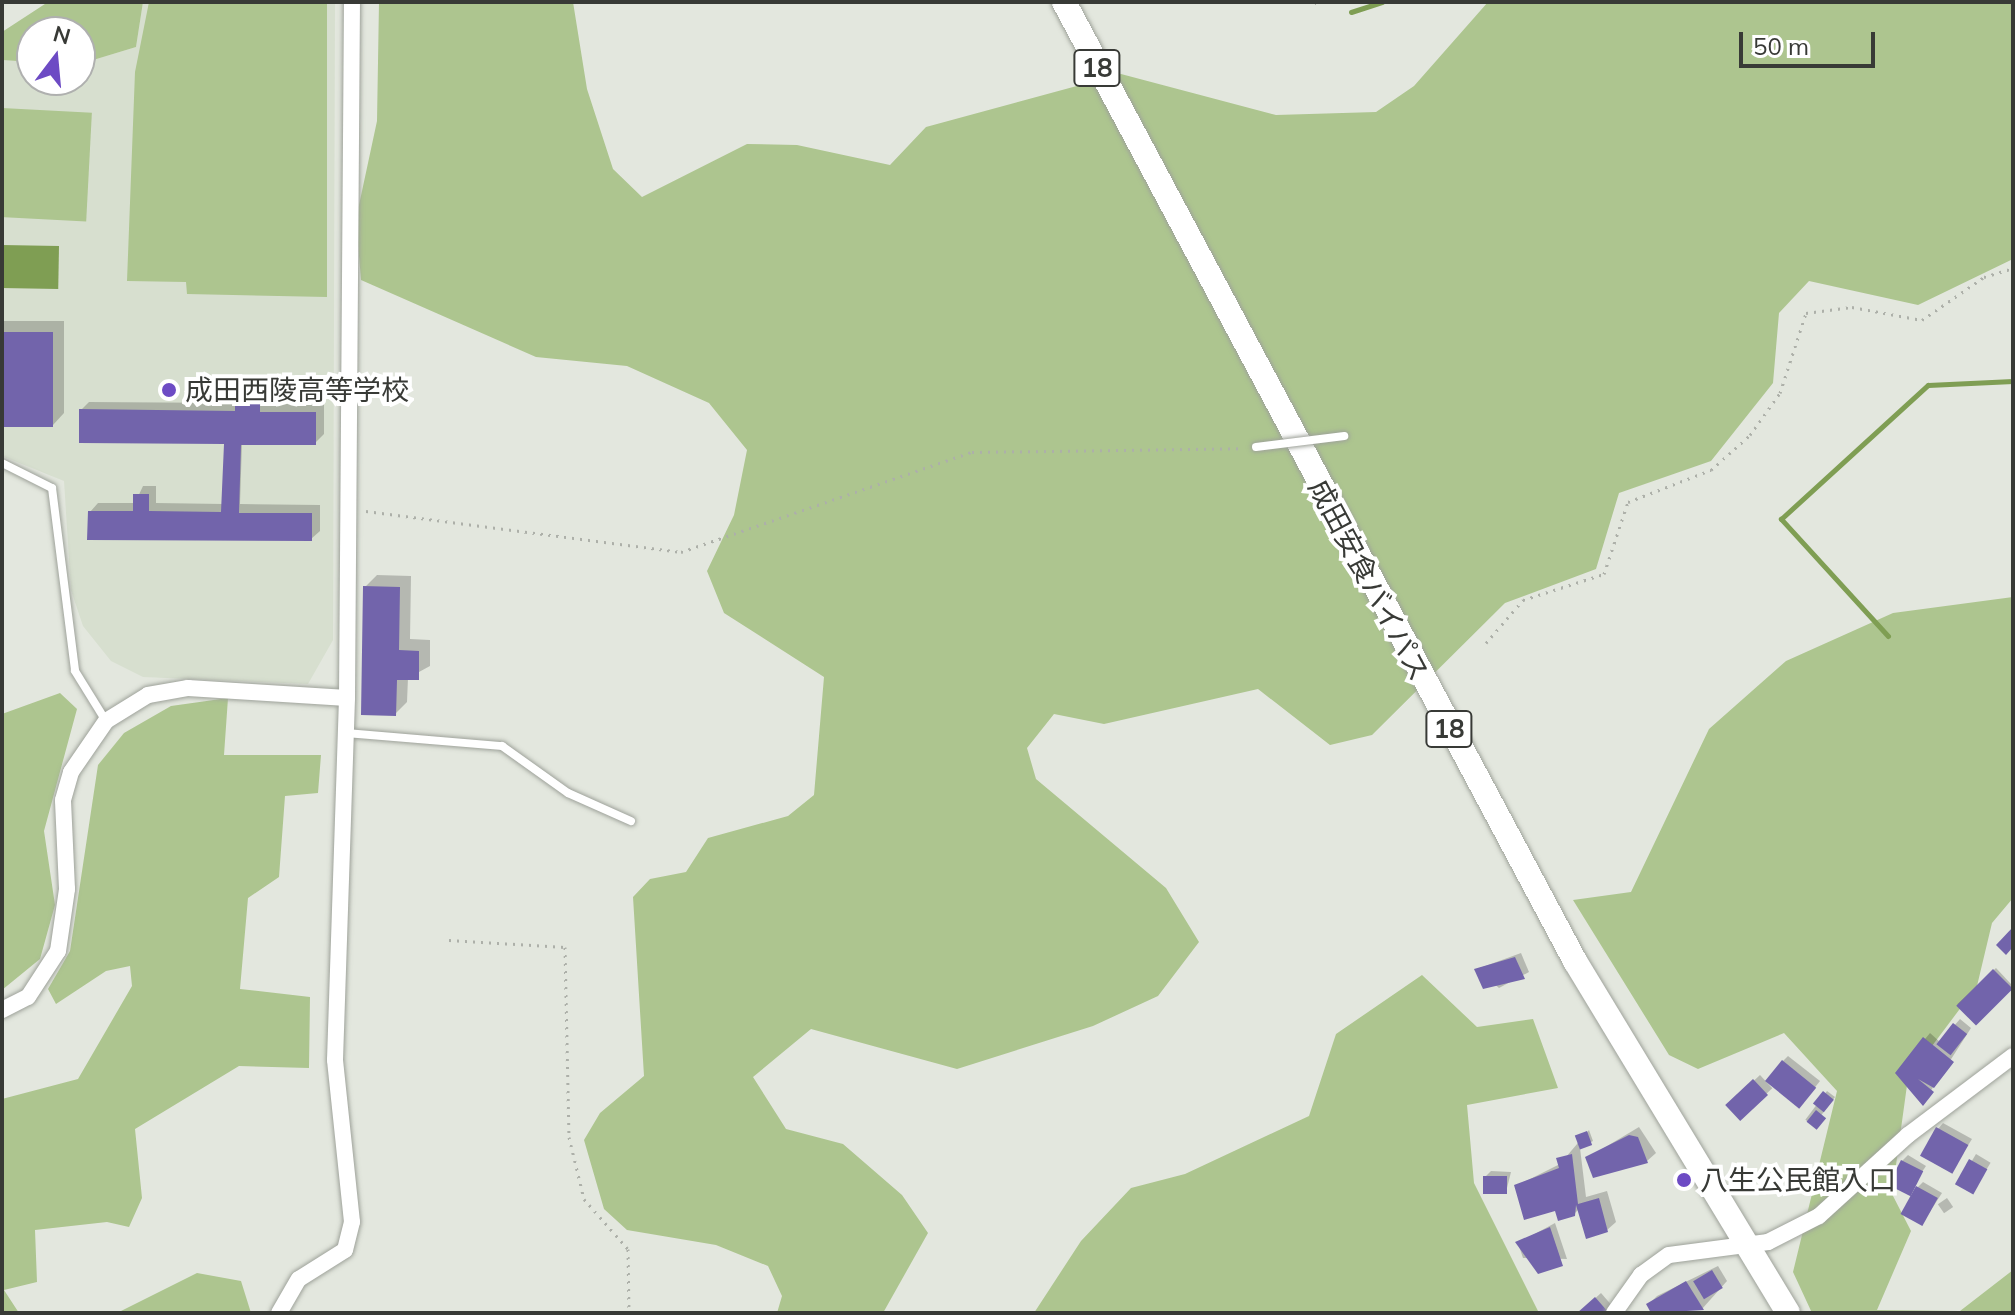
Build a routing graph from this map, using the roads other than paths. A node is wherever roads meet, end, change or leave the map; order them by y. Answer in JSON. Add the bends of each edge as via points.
{"nodes":[{"id":1,"x":352,"y":2,"type":"edge"},
{"id":2,"x":1064,"y":2,"type":"edge"},
{"id":3,"x":1344,"y":436,"type":"dead end"},
{"id":4,"x":1256,"y":447,"type":"road end"},
{"id":5,"x":2,"y":463,"type":"edge"},
{"id":6,"x":347,"y":698,"type":"junction"},
{"id":7,"x":106,"y":721,"type":"junction"},
{"id":8,"x":346,"y":733,"type":"junction"},
{"id":9,"x":631,"y":821,"type":"dead end"},
{"id":10,"x":2,"y":1010,"type":"edge"},
{"id":11,"x":2013,"y":1056,"type":"edge"},
{"id":12,"x":1743,"y":1240,"type":"junction"},
{"id":13,"x":279,"y":1313,"type":"edge"},
{"id":14,"x":1614,"y":1313,"type":"edge"},
{"id":15,"x":1788,"y":1313,"type":"edge"}],
"edges":[{"from":1,"to":6,"type":"street"},
{"from":2,"to":12,"type":"main road","name":"成田安食バイパス","number":"18","via":[[1561,935]]},
{"from":3,"to":4,"type":"lane","bridge":true},
{"from":5,"to":7,"type":"lane","via":[[52,488],[75,671]]},
{"from":6,"to":7,"type":"street","via":[[188,688],[148,695]]},
{"from":6,"to":8,"type":"street"},
{"from":7,"to":10,"type":"street","via":[[71,772],[63,800],[67,889],[58,951],[28,997]]},
{"from":8,"to":9,"type":"lane","via":[[502,746],[568,793]]},
{"from":8,"to":13,"type":"street","via":[[335,1060],[351,1237],[337,1258],[290,1287]]},
{"from":11,"to":12,"type":"street","via":[[1908,1135],[1819,1216],[1777,1239]]},
{"from":12,"to":14,"type":"street","via":[[1654,1263]]},
{"from":12,"to":15,"type":"main road","name":"成田安食バイパス","number":"18"}]}
